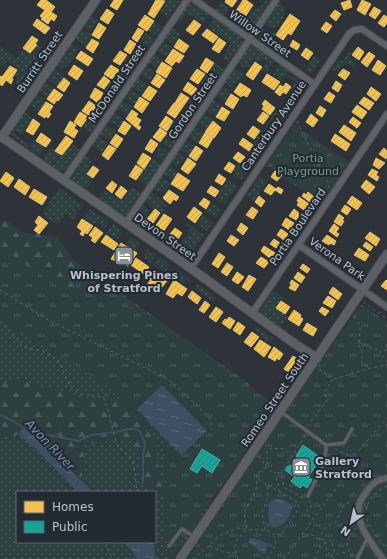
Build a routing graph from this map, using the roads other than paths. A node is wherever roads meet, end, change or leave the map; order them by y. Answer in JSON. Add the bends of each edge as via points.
{"nodes":[{"id":1,"x":96,"y":0,"type":"edge"},
{"id":2,"x":186,"y":0,"type":"edge"},
{"id":3,"x":195,"y":0,"type":"edge"},
{"id":4,"x":276,"y":0,"type":"edge"},
{"id":5,"x":250,"y":38,"type":"junction"},
{"id":6,"x":387,"y":46,"type":"edge"},
{"id":7,"x":314,"y":84,"type":"junction"},
{"id":8,"x":387,"y":114,"type":"edge"},
{"id":9,"x":1,"y":136,"type":"edge"},
{"id":10,"x":64,"y":180,"type":"junction"},
{"id":11,"x":126,"y":223,"type":"junction"},
{"id":12,"x":299,"y":245,"type":"junction"},
{"id":13,"x":387,"y":254,"type":"edge"},
{"id":14,"x":191,"y":268,"type":"junction"},
{"id":15,"x":363,"y":290,"type":"junction"},
{"id":16,"x":387,"y":307,"type":"edge"},
{"id":17,"x":253,"y":312,"type":"junction"},
{"id":18,"x":317,"y":358,"type":"junction"},
{"id":19,"x":280,"y":411,"type":"junction"},
{"id":20,"x":352,"y":429,"type":"dead end"},
{"id":21,"x":326,"y":445,"type":"junction"},
{"id":22,"x":387,"y":478,"type":"edge"},
{"id":23,"x":308,"y":496,"type":"dead end"},
{"id":24,"x":368,"y":537,"type":"junction"},
{"id":25,"x":195,"y":538,"type":"junction"},
{"id":26,"x":169,"y":546,"type":"dead end"},
{"id":27,"x":180,"y":559,"type":"edge"},
{"id":28,"x":356,"y":559,"type":"edge"},
{"id":29,"x":383,"y":559,"type":"edge"}],
"edges":[{"from":1,"to":9,"type":"street","name":"Burritt Street"},
{"from":2,"to":10,"type":"street","name":"McDonald Street"},
{"from":3,"to":5,"type":"street","name":"Willow Street"},
{"from":4,"to":5,"type":"street","name":"Gordon Street"},
{"from":5,"to":7,"type":"street","name":"Willow Street"},
{"from":5,"to":11,"type":"street","name":"Gordon Street"},
{"from":6,"to":7,"type":"street","name":"Canterbury Avenue","via":[[362,29],[351,31]]},
{"from":7,"to":14,"type":"street","name":"Canterbury Avenue"},
{"from":8,"to":12,"type":"street","name":"Portia Boulevard"},
{"from":9,"to":10,"type":"street","name":"Devon Street"},
{"from":10,"to":11,"type":"street","name":"Devon Street"},
{"from":11,"to":14,"type":"street","name":"Devon Street"},
{"from":12,"to":15,"type":"street","name":"Verona Park"},
{"from":12,"to":17,"type":"street","name":"Portia Boulevard"},
{"from":13,"to":15,"type":"street","name":"Romeo Street South"},
{"from":14,"to":17,"type":"street","name":"Devon Street"},
{"from":15,"to":16,"type":"street","name":"Verona Park"},
{"from":15,"to":18,"type":"street","name":"Romeo Street South"},
{"from":17,"to":18,"type":"street","name":"Devon Street"},
{"from":18,"to":19,"type":"street","name":"Romeo Street South"},
{"from":19,"to":21,"type":"lane"},
{"from":19,"to":25,"type":"street","name":"Romeo Street South"},
{"from":20,"to":21,"type":"lane","via":[[344,442]]},
{"from":21,"to":23,"type":"lane","via":[[324,460]]},
{"from":22,"to":24,"type":"street","via":[[375,482],[360,503],[359,516]]},
{"from":24,"to":28,"type":"lane"},
{"from":24,"to":29,"type":"street"},
{"from":25,"to":26,"type":"lane","via":[[182,529]]},
{"from":25,"to":27,"type":"street","name":"Romeo Street South"}]}
